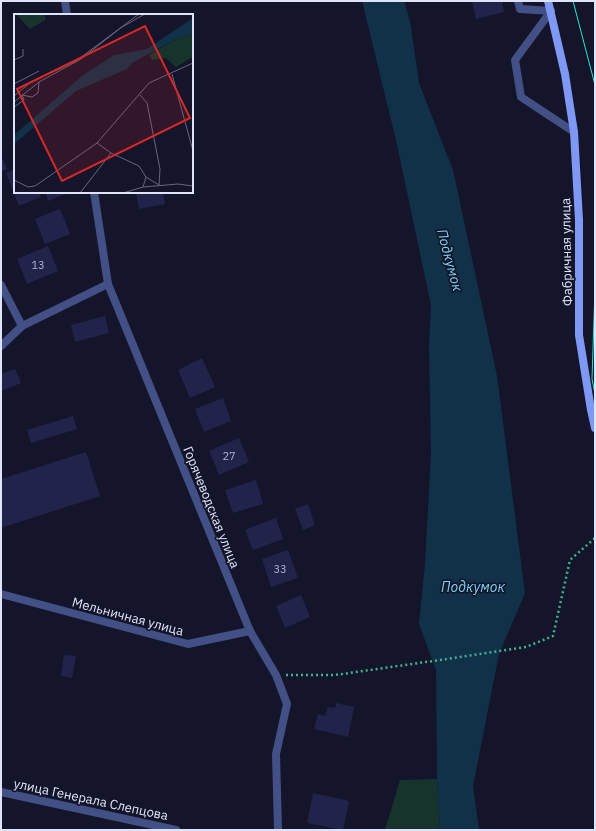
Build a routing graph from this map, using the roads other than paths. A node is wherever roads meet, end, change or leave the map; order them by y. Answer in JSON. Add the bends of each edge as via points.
{"nodes":[{"id":1,"x":64,"y":1,"type":"edge"},
{"id":2,"x":518,"y":1,"type":"edge"},
{"id":3,"x":548,"y":1,"type":"edge"},
{"id":4,"x":551,"y":11,"type":"junction"},
{"id":5,"x":67,"y":14,"type":"edge"},
{"id":6,"x":574,"y":132,"type":"junction"},
{"id":7,"x":94,"y":193,"type":"edge"},
{"id":8,"x":108,"y":284,"type":"junction"},
{"id":9,"x":1,"y":285,"type":"edge"},
{"id":10,"x":22,"y":326,"type":"junction"},
{"id":11,"x":1,"y":346,"type":"edge"},
{"id":12,"x":595,"y":428,"type":"edge"},
{"id":13,"x":1,"y":594,"type":"edge"},
{"id":14,"x":250,"y":631,"type":"junction"},
{"id":15,"x":1,"y":792,"type":"edge"},
{"id":16,"x":176,"y":830,"type":"edge"},
{"id":17,"x":278,"y":830,"type":"edge"}],
"edges":[{"from":1,"to":5,"type":"street"},
{"from":2,"to":4,"type":"street","via":[[520,9]]},
{"from":3,"to":4,"type":"main road","name":"Фабричная улица"},
{"from":4,"to":6,"type":"main road","name":"Фабричная улица"},
{"from":4,"to":6,"type":"street","via":[[515,60],[521,97]]},
{"from":6,"to":12,"type":"main road","name":"Фабричная улица","via":[[579,220],[580,335]]},
{"from":7,"to":8,"type":"street","name":"Горячеводская улица"},
{"from":8,"to":10,"type":"street"},
{"from":8,"to":14,"type":"street","name":"Горячеводская улица"},
{"from":9,"to":10,"type":"street"},
{"from":10,"to":11,"type":"street"},
{"from":13,"to":14,"type":"street","name":"Мельничная улица","via":[[188,644]]},
{"from":14,"to":17,"type":"street","name":"Горячеводская улица","via":[[276,675],[287,704],[276,754]]},
{"from":15,"to":16,"type":"street","name":"улица Генерала Слепцова"}]}
